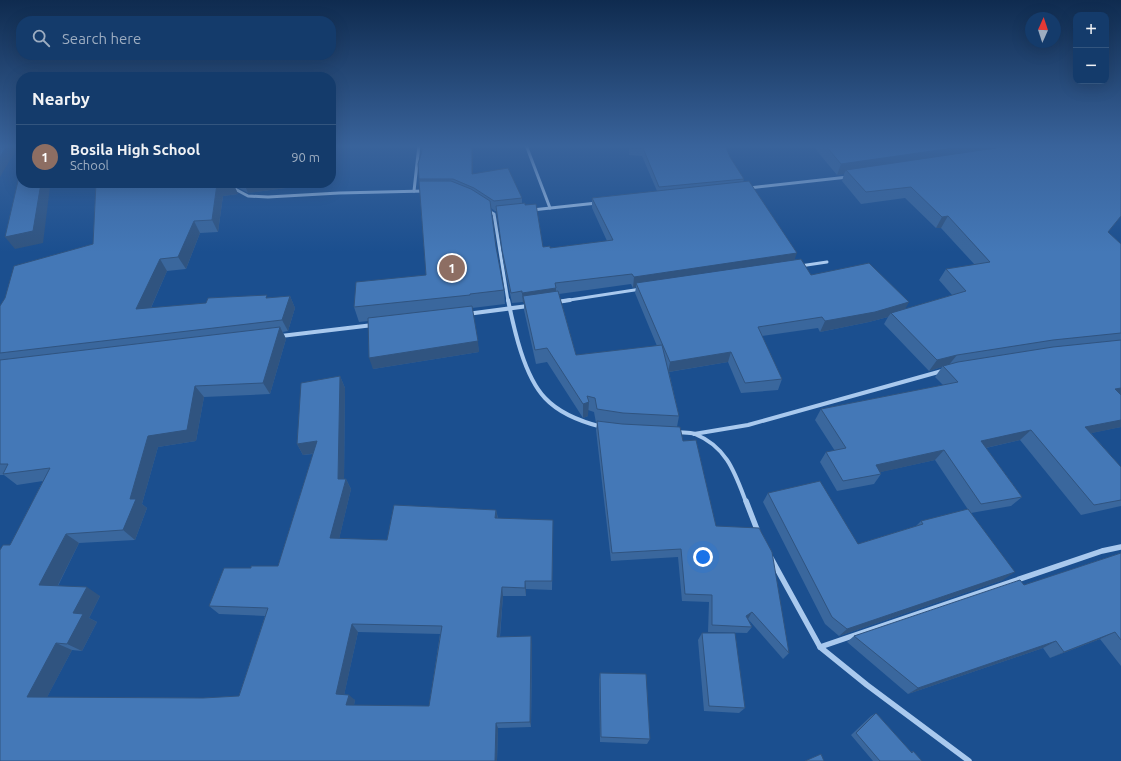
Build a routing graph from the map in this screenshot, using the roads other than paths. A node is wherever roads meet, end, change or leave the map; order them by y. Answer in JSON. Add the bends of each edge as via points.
{"nodes":[{"id":1,"x":415,"y":181,"type":"edge"},
{"id":2,"x":540,"y":181,"type":"edge"},
{"id":3,"x":822,"y":181,"type":"edge"},
{"id":4,"x":234,"y":188,"type":"edge"},
{"id":5,"x":744,"y":189,"type":"edge"},
{"id":6,"x":414,"y":191,"type":"junction"},
{"id":7,"x":430,"y":191,"type":"edge"},
{"id":8,"x":604,"y":202,"type":"edge"},
{"id":9,"x":484,"y":208,"type":"edge"},
{"id":10,"x":550,"y":208,"type":"junction"},
{"id":11,"x":529,"y":210,"type":"edge"},
{"id":12,"x":494,"y":214,"type":"junction"},
{"id":13,"x":501,"y":214,"type":"edge"},
{"id":14,"x":827,"y":262,"type":"dead end"},
{"id":15,"x":796,"y":267,"type":"edge"},
{"id":16,"x":649,"y":288,"type":"edge"},
{"id":17,"x":556,"y":302,"type":"edge"},
{"id":18,"x":532,"y":305,"type":"edge"},
{"id":19,"x":509,"y":309,"type":"junction"},
{"id":20,"x":462,"y":314,"type":"edge"},
{"id":21,"x":376,"y":324,"type":"edge"},
{"id":22,"x":274,"y":337,"type":"edge"},
{"id":23,"x":949,"y":369,"type":"edge"},
{"id":24,"x":607,"y":428,"type":"edge"},
{"id":25,"x":667,"y":432,"type":"edge"},
{"id":26,"x":694,"y":434,"type":"junction"},
{"id":27,"x":759,"y":536,"type":"edge"},
{"id":28,"x":1121,"y":547,"type":"edge"},
{"id":29,"x":767,"y":550,"type":"edge"},
{"id":30,"x":820,"y":647,"type":"junction"},
{"id":31,"x":969,"y":761,"type":"edge"}],
"edges":[{"from":1,"to":6,"type":"street"},
{"from":2,"to":10,"type":"street"},
{"from":3,"to":5,"type":"street"},
{"from":4,"to":6,"type":"street","via":[[248,196],[268,197]]},
{"from":6,"to":7,"type":"street"},
{"from":8,"to":10,"type":"street"},
{"from":9,"to":12,"type":"street"},
{"from":10,"to":11,"type":"street"},
{"from":12,"to":13,"type":"street"},
{"from":12,"to":19,"type":"street"},
{"from":14,"to":15,"type":"street"},
{"from":16,"to":17,"type":"street"},
{"from":18,"to":19,"type":"street"},
{"from":19,"to":20,"type":"street"},
{"from":19,"to":24,"type":"street","via":[[531,376],[545,398],[587,424]]},
{"from":21,"to":22,"type":"street"},
{"from":23,"to":26,"type":"street","via":[[748,425]]},
{"from":25,"to":26,"type":"street"},
{"from":26,"to":27,"type":"street","via":[[714,445],[732,465]]},
{"from":28,"to":30,"type":"street","via":[[1102,551]]},
{"from":29,"to":30,"type":"street"},
{"from":30,"to":31,"type":"street"}]}
